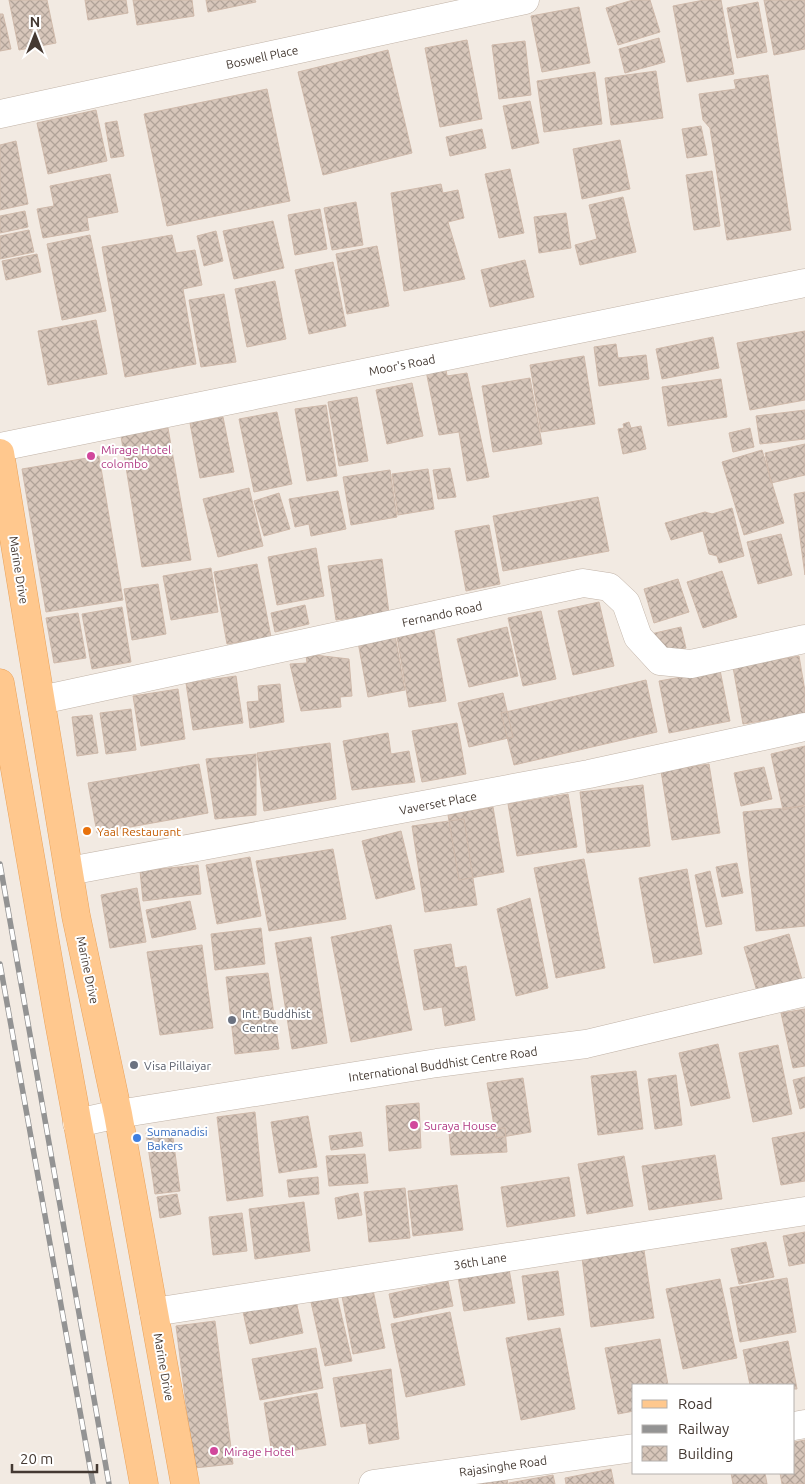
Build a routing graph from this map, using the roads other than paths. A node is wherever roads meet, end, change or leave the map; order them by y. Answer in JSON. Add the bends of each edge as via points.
{"nodes":[{"id":1,"x":525,"y":0,"type":"edge"},
{"id":2,"x":0,"y":114,"type":"edge"},
{"id":3,"x":805,"y":283,"type":"edge"},
{"id":4,"x":0,"y":447,"type":"edge"},
{"id":5,"x":0,"y":453,"type":"edge"},
{"id":6,"x":805,"y":639,"type":"edge"},
{"id":7,"x":0,"y":683,"type":"edge"},
{"id":8,"x":41,"y":700,"type":"junction"},
{"id":9,"x":805,"y":727,"type":"edge"},
{"id":10,"x":69,"y":872,"type":"junction"},
{"id":11,"x":805,"y":992,"type":"edge"},
{"id":12,"x":118,"y":1114,"type":"junction"},
{"id":13,"x":77,"y":1123,"type":"junction"},
{"id":14,"x":805,"y":1211,"type":"edge"},
{"id":15,"x":154,"y":1312,"type":"junction"},
{"id":16,"x":632,"y":1448,"type":"edge"},
{"id":17,"x":144,"y":1484,"type":"edge"},
{"id":18,"x":186,"y":1484,"type":"edge"},
{"id":19,"x":373,"y":1484,"type":"edge"}],
"edges":[{"from":1,"to":2,"type":"street","name":"Boswell Place"},
{"from":3,"to":4,"type":"street","name":"Moor's Road"},
{"from":5,"to":8,"type":"main road","name":"Marine Drive"},
{"from":6,"to":8,"type":"street","name":"Fernando Road","via":[[691,664],[660,661],[638,637],[626,602],[609,587],[583,583]]},
{"from":7,"to":13,"type":"main road"},
{"from":8,"to":10,"type":"main road","name":"Marine Drive"},
{"from":9,"to":10,"type":"street","name":"Vaverset Place","via":[[588,774]]},
{"from":10,"to":12,"type":"main road","name":"Marine Drive"},
{"from":11,"to":12,"type":"street","name":"International Buddhist Centre Road","via":[[586,1044],[437,1063]]},
{"from":12,"to":13,"type":"street","name":"International Buddhist Centre Road"},
{"from":12,"to":15,"type":"main road","name":"Marine Drive"},
{"from":13,"to":17,"type":"main road"},
{"from":14,"to":15,"type":"street","name":"36th Lane"},
{"from":15,"to":18,"type":"main road","name":"Marine Drive"},
{"from":16,"to":19,"type":"street","name":"Rajasinghe Road"}]}
